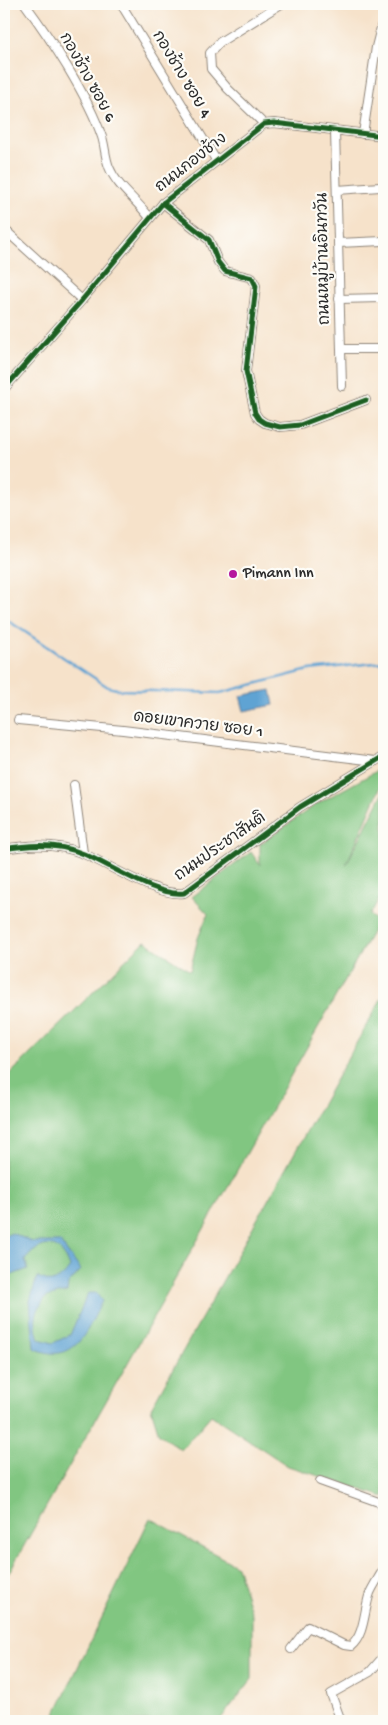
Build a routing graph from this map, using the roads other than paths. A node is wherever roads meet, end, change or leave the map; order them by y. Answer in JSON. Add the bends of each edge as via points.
{"nodes":[{"id":1,"x":25,"y":4,"type":"edge"},
{"id":2,"x":121,"y":4,"type":"edge"},
{"id":3,"x":281,"y":4,"type":"edge"},
{"id":4,"x":384,"y":16,"type":"edge"},
{"id":5,"x":264,"y":124,"type":"junction"},
{"id":6,"x":335,"y":132,"type":"junction"},
{"id":7,"x":363,"y":134,"type":"junction"},
{"id":8,"x":384,"y":136,"type":"edge"},
{"id":9,"x":216,"y":160,"type":"junction"},
{"id":10,"x":380,"y":187,"type":"dead end"},
{"id":11,"x":337,"y":190,"type":"junction"},
{"id":12,"x":162,"y":203,"type":"junction"},
{"id":13,"x":150,"y":218,"type":"junction"},
{"id":14,"x":4,"y":229,"type":"edge"},
{"id":15,"x":383,"y":241,"type":"dead end"},
{"id":16,"x":338,"y":242,"type":"junction"},
{"id":17,"x":382,"y":298,"type":"dead end"},
{"id":18,"x":340,"y":299,"type":"junction"},
{"id":19,"x":82,"y":300,"type":"junction"},
{"id":20,"x":341,"y":349,"type":"junction"},
{"id":21,"x":384,"y":349,"type":"edge"},
{"id":22,"x":342,"y":386,"type":"dead end"},
{"id":23,"x":4,"y":389,"type":"edge"},
{"id":24,"x":366,"y":400,"type":"dead end"},
{"id":25,"x":18,"y":720,"type":"dead end"},
{"id":26,"x":384,"y":756,"type":"edge"},
{"id":27,"x":376,"y":761,"type":"junction"},
{"id":28,"x":74,"y":785,"type":"dead end"},
{"id":29,"x":4,"y":848,"type":"edge"},
{"id":30,"x":83,"y":853,"type":"junction"},
{"id":31,"x":320,"y":1481,"type":"dead end"},
{"id":32,"x":384,"y":1504,"type":"edge"},
{"id":33,"x":384,"y":1568,"type":"edge"},
{"id":34,"x":290,"y":1649,"type":"dead end"},
{"id":35,"x":384,"y":1656,"type":"edge"},
{"id":36,"x":342,"y":1721,"type":"edge"}],
"edges":[{"from":1,"to":13,"type":"street","name":"กองช้าง ซอย 6","via":[[44,30],[86,103],[102,137],[113,173]]},
{"from":2,"to":9,"type":"street","name":"กองช้าง ซอย 4"},
{"from":3,"to":5,"type":"street","via":[[220,42],[210,53],[211,69]]},
{"from":4,"to":7,"type":"street"},
{"from":5,"to":6,"type":"street"},
{"from":5,"to":9,"type":"street","name":"ถนนกองช้าง"},
{"from":6,"to":7,"type":"street"},
{"from":6,"to":11,"type":"street","name":"ถนนหมู่บ้านอินทวัน"},
{"from":7,"to":8,"type":"street"},
{"from":9,"to":12,"type":"street","name":"ถนนกองช้าง"},
{"from":10,"to":11,"type":"street"},
{"from":11,"to":16,"type":"street","name":"ถนนหมู่บ้านอินทวัน"},
{"from":12,"to":13,"type":"street","name":"ถนนกองช้าง"},
{"from":12,"to":24,"type":"street","via":[[208,240],[225,271],[252,278],[256,286],[246,371],[259,419],[280,427],[300,425]]},
{"from":13,"to":19,"type":"street","name":"ถนนกองช้าง"},
{"from":14,"to":19,"type":"street"},
{"from":15,"to":16,"type":"street"},
{"from":16,"to":18,"type":"street","name":"ถนนหมู่บ้านอินทวัน"},
{"from":17,"to":18,"type":"street"},
{"from":18,"to":20,"type":"street","name":"ถนนหมู่บ้านอินทวัน"},
{"from":19,"to":23,"type":"street","name":"ถนนกองช้าง"},
{"from":20,"to":21,"type":"street"},
{"from":20,"to":22,"type":"street","name":"ถนนหมู่บ้านอินทวัน"},
{"from":25,"to":27,"type":"street","name":"ดอยเขาควาย ซอย 1"},
{"from":26,"to":27,"type":"street","name":"ถนนประชาสันติ"},
{"from":27,"to":30,"type":"street","name":"ถนนประชาสันติ","via":[[300,807],[184,893],[168,893]]},
{"from":28,"to":30,"type":"street"},
{"from":29,"to":30,"type":"street","name":"ถนนประชาสันติ","via":[[30,844]]},
{"from":31,"to":32,"type":"street"},
{"from":33,"to":34,"type":"street","via":[[370,1593],[354,1644],[344,1645],[308,1627]]},
{"from":35,"to":36,"type":"street","via":[[370,1672],[331,1694]]}]}
